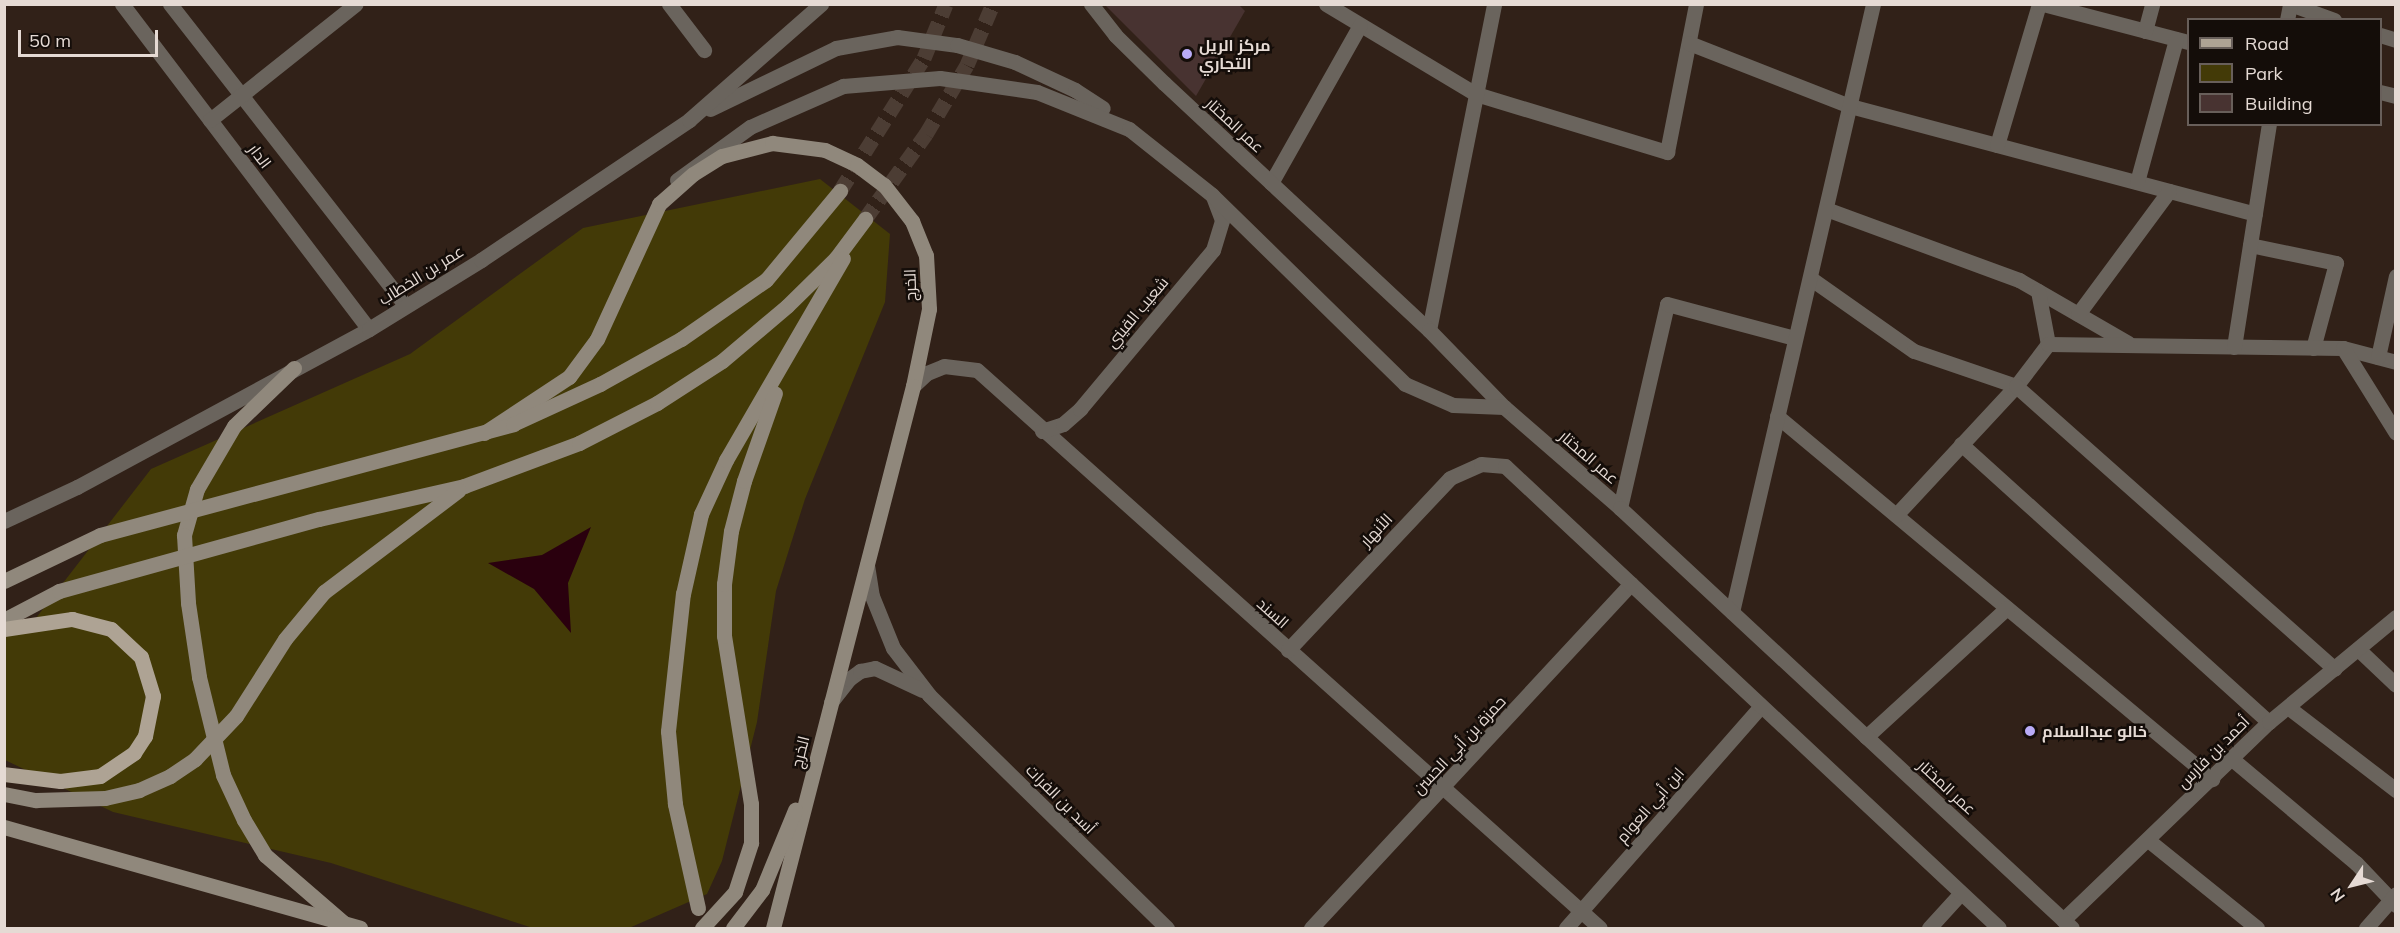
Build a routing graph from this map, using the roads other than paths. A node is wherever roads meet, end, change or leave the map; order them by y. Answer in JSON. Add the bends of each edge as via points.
{"nodes":[{"id":1,"x":122,"y":4,"type":"edge"},
{"id":2,"x":170,"y":4,"type":"edge"},
{"id":3,"x":356,"y":4,"type":"edge"},
{"id":4,"x":669,"y":4,"type":"edge"},
{"id":5,"x":821,"y":4,"type":"edge"},
{"id":6,"x":1091,"y":4,"type":"edge"},
{"id":7,"x":1326,"y":4,"type":"edge"},
{"id":8,"x":1494,"y":4,"type":"edge"},
{"id":9,"x":1696,"y":4,"type":"edge"},
{"id":10,"x":1874,"y":4,"type":"edge"},
{"id":11,"x":2041,"y":4,"type":"edge"},
{"id":12,"x":2152,"y":4,"type":"edge"},
{"id":13,"x":2290,"y":4,"type":"edge"},
{"id":14,"x":2074,"y":8,"type":"edge"},
{"id":15,"x":2328,"y":18,"type":"edge"},
{"id":16,"x":1360,"y":25,"type":"junction"},
{"id":17,"x":2145,"y":31,"type":"junction"},
{"id":18,"x":2182,"y":41,"type":"edge"},
{"id":19,"x":1689,"y":43,"type":"junction"},
{"id":20,"x":704,"y":50,"type":"dead end"},
{"id":21,"x":1476,"y":94,"type":"junction"},
{"id":22,"x":242,"y":96,"type":"junction"},
{"id":23,"x":1850,"y":106,"type":"junction"},
{"id":24,"x":210,"y":120,"type":"junction"},
{"id":25,"x":689,"y":120,"type":"junction"},
{"id":26,"x":2269,"y":126,"type":"edge"},
{"id":27,"x":1129,"y":129,"type":"junction"},
{"id":28,"x":1997,"y":145,"type":"junction"},
{"id":29,"x":2137,"y":182,"type":"junction"},
{"id":30,"x":1271,"y":183,"type":"junction"},
{"id":31,"x":840,"y":191,"type":"tunnel mouth"},
{"id":32,"x":2169,"y":191,"type":"junction"},
{"id":33,"x":1212,"y":195,"type":"junction"},
{"id":34,"x":659,"y":204,"type":"junction"},
{"id":35,"x":1826,"y":209,"type":"junction"},
{"id":36,"x":2255,"y":214,"type":"junction"},
{"id":37,"x":2250,"y":245,"type":"junction"},
{"id":38,"x":2396,"y":276,"type":"edge"},
{"id":39,"x":1810,"y":278,"type":"junction"},
{"id":40,"x":2038,"y":291,"type":"junction"},
{"id":41,"x":405,"y":305,"type":"junction"},
{"id":42,"x":2078,"y":314,"type":"junction"},
{"id":43,"x":369,"y":329,"type":"junction"},
{"id":44,"x":1429,"y":330,"type":"junction"},
{"id":45,"x":1796,"y":338,"type":"junction"},
{"id":46,"x":2048,"y":344,"type":"junction"},
{"id":47,"x":2131,"y":345,"type":"junction"},
{"id":48,"x":2235,"y":347,"type":"junction"},
{"id":49,"x":2313,"y":348,"type":"junction"},
{"id":50,"x":2343,"y":348,"type":"junction"},
{"id":51,"x":2378,"y":357,"type":"junction"},
{"id":52,"x":786,"y":360,"type":"junction"},
{"id":53,"x":2396,"y":362,"type":"edge"},
{"id":54,"x":294,"y":368,"type":"junction"},
{"id":55,"x":913,"y":386,"type":"junction"},
{"id":56,"x":2016,"y":386,"type":"junction"},
{"id":57,"x":1504,"y":407,"type":"junction"},
{"id":58,"x":1778,"y":416,"type":"junction"},
{"id":59,"x":1042,"y":431,"type":"junction"},
{"id":60,"x":484,"y":433,"type":"junction"},
{"id":61,"x":2396,"y":433,"type":"edge"},
{"id":62,"x":1960,"y":444,"type":"junction"},
{"id":63,"x":464,"y":486,"type":"junction"},
{"id":64,"x":1620,"y":508,"type":"junction"},
{"id":65,"x":1896,"y":515,"type":"junction"},
{"id":66,"x":4,"y":521,"type":"edge"},
{"id":67,"x":867,"y":565,"type":"junction"},
{"id":68,"x":4,"y":581,"type":"edge"},
{"id":69,"x":1630,"y":584,"type":"junction"},
{"id":70,"x":2007,"y":608,"type":"junction"},
{"id":71,"x":1732,"y":612,"type":"junction"},
{"id":72,"x":4,"y":620,"type":"edge"},
{"id":73,"x":2392,"y":627,"type":"edge"},
{"id":74,"x":4,"y":629,"type":"edge"},
{"id":75,"x":2358,"y":649,"type":"junction"},
{"id":76,"x":1288,"y":650,"type":"junction"},
{"id":77,"x":2335,"y":669,"type":"junction"},
{"id":78,"x":2396,"y":685,"type":"edge"},
{"id":79,"x":929,"y":695,"type":"junction"},
{"id":80,"x":831,"y":702,"type":"junction"},
{"id":81,"x":1761,"y":706,"type":"junction"},
{"id":82,"x":2289,"y":708,"type":"junction"},
{"id":83,"x":2269,"y":722,"type":"junction"},
{"id":84,"x":1866,"y":737,"type":"junction"},
{"id":85,"x":2232,"y":759,"type":"junction"},
{"id":86,"x":813,"y":772,"type":"junction"},
{"id":87,"x":4,"y":774,"type":"edge"},
{"id":88,"x":2212,"y":779,"type":"junction"},
{"id":89,"x":1443,"y":789,"type":"junction"},
{"id":90,"x":2396,"y":790,"type":"edge"},
{"id":91,"x":4,"y":794,"type":"edge"},
{"id":92,"x":4,"y":827,"type":"edge"},
{"id":93,"x":2148,"y":840,"type":"junction"},
{"id":94,"x":1960,"y":893,"type":"junction"},
{"id":95,"x":2394,"y":900,"type":"edge"},
{"id":96,"x":698,"y":908,"type":"dead end"},
{"id":97,"x":1581,"y":911,"type":"junction"},
{"id":98,"x":345,"y":924,"type":"junction"},
{"id":99,"x":2068,"y":924,"type":"edge"},
{"id":100,"x":360,"y":928,"type":"edge"},
{"id":101,"x":702,"y":928,"type":"edge"},
{"id":102,"x":733,"y":928,"type":"edge"},
{"id":103,"x":773,"y":928,"type":"edge"},
{"id":104,"x":1167,"y":928,"type":"edge"},
{"id":105,"x":1311,"y":928,"type":"edge"},
{"id":106,"x":1566,"y":928,"type":"edge"},
{"id":107,"x":1600,"y":928,"type":"edge"},
{"id":108,"x":1929,"y":928,"type":"edge"},
{"id":109,"x":1999,"y":928,"type":"edge"},
{"id":110,"x":2257,"y":928,"type":"edge"},
{"id":111,"x":2366,"y":928,"type":"edge"}],
"edges":[{"from":1,"to":24,"type":"street","name":"الدار"},
{"from":2,"to":22,"type":"street","name":"الدار"},
{"from":3,"to":22,"type":"street"},
{"from":4,"to":20,"type":"street"},
{"from":5,"to":25,"type":"street","name":"عمر بن الخطاب"},
{"from":6,"to":30,"type":"street","name":"عمر المختار","via":[[1115,35]]},
{"from":7,"to":16,"type":"street"},
{"from":8,"to":21,"type":"street"},
{"from":9,"to":19,"type":"street"},
{"from":10,"to":23,"type":"street"},
{"from":11,"to":14,"type":"street"},
{"from":11,"to":28,"type":"street"},
{"from":12,"to":17,"type":"street"},
{"from":13,"to":15,"type":"street"},
{"from":14,"to":17,"type":"street"},
{"from":16,"to":21,"type":"street"},
{"from":16,"to":30,"type":"street"},
{"from":17,"to":18,"type":"street"},
{"from":18,"to":29,"type":"street"},
{"from":19,"to":21,"type":"street","via":[[1667,152]]},
{"from":19,"to":23,"type":"street"},
{"from":21,"to":44,"type":"street"},
{"from":22,"to":24,"type":"street"},
{"from":22,"to":41,"type":"street","name":"الدار"},
{"from":23,"to":28,"type":"street"},
{"from":23,"to":35,"type":"street"},
{"from":24,"to":43,"type":"street","name":"الدار"},
{"from":25,"to":27,"type":"street","via":[[836,48],[897,37],[957,45],[1015,62],[1075,90]]},
{"from":25,"to":41,"type":"street","name":"عمر بن الخطاب","via":[[481,260]]},
{"from":26,"to":36,"type":"street"},
{"from":27,"to":33,"type":"street"},
{"from":27,"to":34,"type":"street","via":[[1069,102],[1005,85],[940,78],[864,83],[811,97],[750,127],[691,166]]},
{"from":28,"to":29,"type":"street"},
{"from":29,"to":32,"type":"street"},
{"from":30,"to":44,"type":"street","name":"عمر المختار"},
{"from":31,"to":60,"type":"main road","via":[[766,280],[681,339],[600,384]]},
{"from":32,"to":36,"type":"street"},
{"from":32,"to":42,"type":"street"},
{"from":33,"to":57,"type":"street","via":[[1405,384],[1452,405]]},
{"from":33,"to":59,"type":"street","name":"شعيب القيني","via":[[1222,220],[1213,250],[1073,417]]},
{"from":34,"to":55,"type":"main road","name":"الخرج","via":[[707,164],[755,146],[807,145],[842,156],[864,170],[904,208],[926,255],[929,309]]},
{"from":34,"to":60,"type":"main road","name":"الخرج","via":[[597,339],[569,377]]},
{"from":35,"to":39,"type":"street"},
{"from":35,"to":40,"type":"street","via":[[1932,245]]},
{"from":36,"to":37,"type":"street"},
{"from":37,"to":48,"type":"street"},
{"from":37,"to":49,"type":"street","via":[[2336,263]]},
{"from":38,"to":51,"type":"street"},
{"from":39,"to":45,"type":"street"},
{"from":39,"to":56,"type":"street","via":[[1914,351]]},
{"from":40,"to":42,"type":"street"},
{"from":40,"to":46,"type":"street"},
{"from":41,"to":43,"type":"street","name":"عمر بن الخطاب"},
{"from":42,"to":47,"type":"street"},
{"from":43,"to":54,"type":"street","name":"عمر بن الخطاب"},
{"from":44,"to":57,"type":"street","name":"عمر المختار"},
{"from":45,"to":58,"type":"street"},
{"from":45,"to":64,"type":"street","via":[[1667,304]]},
{"from":46,"to":47,"type":"street"},
{"from":46,"to":56,"type":"street"},
{"from":47,"to":48,"type":"street"},
{"from":48,"to":49,"type":"street"},
{"from":49,"to":50,"type":"street"},
{"from":50,"to":51,"type":"street"},
{"from":50,"to":61,"type":"street"},
{"from":51,"to":53,"type":"street"},
{"from":52,"to":63,"type":"main road","via":[[866,219],[836,258],[787,306],[713,367],[657,403],[579,443]]},
{"from":52,"to":96,"type":"main road","via":[[726,460],[701,514],[683,594],[668,730],[675,804]]},
{"from":52,"to":101,"type":"main road","via":[[744,481],[731,531],[724,584],[728,680],[751,804],[752,843],[735,892]]},
{"from":54,"to":66,"type":"street","name":"عمر بن الخطاب","via":[[77,487]]},
{"from":54,"to":98,"type":"main road","via":[[234,426],[197,489],[184,535],[188,603],[199,677],[224,775],[244,820],[265,855]]},
{"from":55,"to":59,"type":"street","name":"السند","via":[[935,369],[966,366],[977,370]]},
{"from":55,"to":67,"type":"main road","name":"الخرج"},
{"from":56,"to":62,"type":"street"},
{"from":56,"to":77,"type":"street"},
{"from":57,"to":64,"type":"street","name":"عمر المختار"},
{"from":58,"to":65,"type":"street"},
{"from":58,"to":71,"type":"street"},
{"from":59,"to":76,"type":"street","name":"السند"},
{"from":60,"to":68,"type":"main road","via":[[100,535]]},
{"from":62,"to":65,"type":"street"},
{"from":62,"to":83,"type":"street"},
{"from":63,"to":72,"type":"main road","via":[[319,519],[59,591]]},
{"from":63,"to":91,"type":"main road","via":[[324,592],[285,639],[236,716],[195,759],[170,776],[139,790],[105,798],[36,800]]},
{"from":64,"to":71,"type":"street","name":"عمر المختار"},
{"from":65,"to":70,"type":"street"},
{"from":67,"to":79,"type":"street","name":"أسد بن الفرات","via":[[872,596],[893,648]]},
{"from":67,"to":80,"type":"main road","name":"الخرج"},
{"from":69,"to":76,"type":"street","name":"الأنهار","via":[[1505,466],[1481,464],[1450,478]]},
{"from":69,"to":81,"type":"street"},
{"from":69,"to":89,"type":"street","name":"حمزة بن أبي الحسن"},
{"from":70,"to":84,"type":"street"},
{"from":70,"to":88,"type":"street"},
{"from":71,"to":84,"type":"street","name":"عمر المختار"},
{"from":73,"to":75,"type":"street","name":"أحمد بن فارس"},
{"from":74,"to":87,"type":"main road","via":[[72,619],[111,629],[141,657],[153,696],[145,736],[134,753],[100,776],[60,782]]},
{"from":75,"to":77,"type":"street","name":"أحمد بن فارس"},
{"from":75,"to":78,"type":"street"},
{"from":76,"to":89,"type":"street","name":"السند"},
{"from":77,"to":82,"type":"street","name":"أحمد بن فارس"},
{"from":79,"to":80,"type":"street","name":"أسد بن الفرات","via":[[875,668],[860,671],[849,679]]},
{"from":79,"to":104,"type":"street","name":"أسد بن الفرات"},
{"from":80,"to":86,"type":"main road","name":"الخرج"},
{"from":81,"to":94,"type":"street"},
{"from":81,"to":97,"type":"street","name":"ابن أبي العوام"},
{"from":82,"to":83,"type":"street","name":"أحمد بن فارس"},
{"from":82,"to":90,"type":"street"},
{"from":83,"to":85,"type":"street","name":"أحمد بن فارس"},
{"from":84,"to":99,"type":"street","name":"عمر المختار"},
{"from":85,"to":88,"type":"street","name":"أحمد بن فارس"},
{"from":85,"to":95,"type":"street"},
{"from":86,"to":102,"type":"main road","via":[[762,890]]},
{"from":86,"to":103,"type":"main road","name":"الخرج"},
{"from":88,"to":93,"type":"street","name":"أحمد بن فارس"},
{"from":89,"to":97,"type":"street","name":"السند"},
{"from":89,"to":105,"type":"street","name":"حمزة بن أبي الحسن"},
{"from":92,"to":98,"type":"main road"},
{"from":93,"to":99,"type":"street","name":"أحمد بن فارس"},
{"from":93,"to":110,"type":"street"},
{"from":94,"to":108,"type":"street"},
{"from":94,"to":109,"type":"street"},
{"from":95,"to":111,"type":"street"},
{"from":97,"to":106,"type":"street","name":"ابن أبي العوام"},
{"from":97,"to":107,"type":"street","name":"السند"},
{"from":98,"to":100,"type":"main road"}]}
